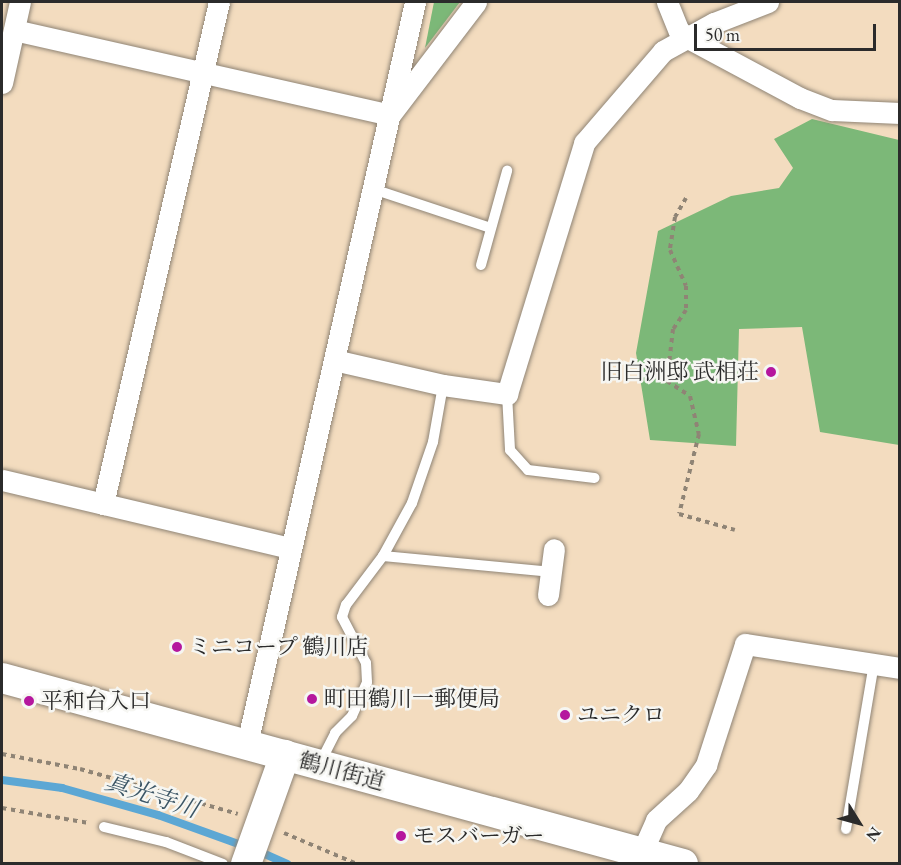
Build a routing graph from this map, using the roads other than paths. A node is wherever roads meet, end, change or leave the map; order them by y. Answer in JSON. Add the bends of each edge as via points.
{"nodes":[{"id":1,"x":20,"y":2,"type":"edge"},
{"id":2,"x":219,"y":2,"type":"edge"},
{"id":3,"x":415,"y":2,"type":"edge"},
{"id":4,"x":476,"y":2,"type":"edge"},
{"id":5,"x":667,"y":2,"type":"edge"},
{"id":6,"x":768,"y":2,"type":"edge"},
{"id":7,"x":14,"y":30,"type":"junction"},
{"id":8,"x":688,"y":38,"type":"junction"},
{"id":9,"x":203,"y":74,"type":"junction"},
{"id":10,"x":2,"y":83,"type":"edge"},
{"id":11,"x":900,"y":113,"type":"edge"},
{"id":12,"x":390,"y":115,"type":"junction"},
{"id":13,"x":507,"y":171,"type":"dead end"},
{"id":14,"x":373,"y":189,"type":"junction"},
{"id":15,"x":491,"y":228,"type":"junction"},
{"id":16,"x":480,"y":265,"type":"dead end"},
{"id":17,"x":334,"y":360,"type":"junction"},
{"id":18,"x":443,"y":385,"type":"junction"},
{"id":19,"x":507,"y":394,"type":"junction"},
{"id":20,"x":595,"y":478,"type":"dead end"},
{"id":21,"x":2,"y":480,"type":"edge"},
{"id":22,"x":104,"y":504,"type":"junction"},
{"id":23,"x":289,"y":548,"type":"junction"},
{"id":24,"x":554,"y":549,"type":"dead end"},
{"id":25,"x":382,"y":556,"type":"junction"},
{"id":26,"x":552,"y":572,"type":"junction"},
{"id":27,"x":548,"y":595,"type":"dead end"},
{"id":28,"x":874,"y":663,"type":"junction"},
{"id":29,"x":900,"y":668,"type":"edge"},
{"id":30,"x":2,"y":678,"type":"edge"},
{"id":31,"x":247,"y":744,"type":"junction"},
{"id":32,"x":285,"y":755,"type":"junction"},
{"id":33,"x":319,"y":764,"type":"junction"},
{"id":34,"x":104,"y":826,"type":"road end"},
{"id":35,"x":846,"y":829,"type":"dead end"},
{"id":36,"x":642,"y":852,"type":"junction"},
{"id":37,"x":223,"y":864,"type":"edge"},
{"id":38,"x":246,"y":864,"type":"edge"},
{"id":39,"x":683,"y":864,"type":"edge"}],
"edges":[{"from":1,"to":7,"type":"street"},
{"from":2,"to":9,"type":"street"},
{"from":3,"to":12,"type":"street"},
{"from":4,"to":12,"type":"street"},
{"from":5,"to":8,"type":"street","via":[[680,31]]},
{"from":6,"to":8,"type":"street"},
{"from":7,"to":9,"type":"street"},
{"from":7,"to":10,"type":"street"},
{"from":8,"to":11,"type":"street","via":[[800,98],[832,110]]},
{"from":8,"to":19,"type":"street","via":[[663,51],[584,143]]},
{"from":9,"to":12,"type":"street"},
{"from":9,"to":22,"type":"street"},
{"from":12,"to":14,"type":"street"},
{"from":13,"to":15,"type":"lane"},
{"from":14,"to":15,"type":"lane"},
{"from":14,"to":17,"type":"street"},
{"from":15,"to":16,"type":"lane"},
{"from":17,"to":18,"type":"street"},
{"from":17,"to":23,"type":"street"},
{"from":18,"to":19,"type":"street"},
{"from":18,"to":25,"type":"lane","via":[[433,442],[415,493]]},
{"from":19,"to":20,"type":"lane","via":[[510,450],[528,470]]},
{"from":21,"to":22,"type":"street"},
{"from":22,"to":23,"type":"street"},
{"from":23,"to":31,"type":"street"},
{"from":24,"to":26,"type":"street"},
{"from":25,"to":26,"type":"lane"},
{"from":25,"to":33,"type":"lane","via":[[346,605],[342,617],[366,663],[363,698],[335,733]]},
{"from":26,"to":27,"type":"street"},
{"from":28,"to":29,"type":"street"},
{"from":28,"to":35,"type":"lane"},
{"from":28,"to":36,"type":"street","via":[[746,644],[706,765],[688,791],[656,820]]},
{"from":30,"to":31,"type":"main road","name":"鶴川街道"},
{"from":31,"to":32,"type":"main road","name":"鶴川街道"},
{"from":32,"to":33,"type":"main road","name":"鶴川街道"},
{"from":32,"to":38,"type":"main road"},
{"from":33,"to":36,"type":"main road","name":"鶴川街道"},
{"from":34,"to":37,"type":"lane","via":[[166,842]]},
{"from":36,"to":39,"type":"main road","name":"鶴川街道"}]}
